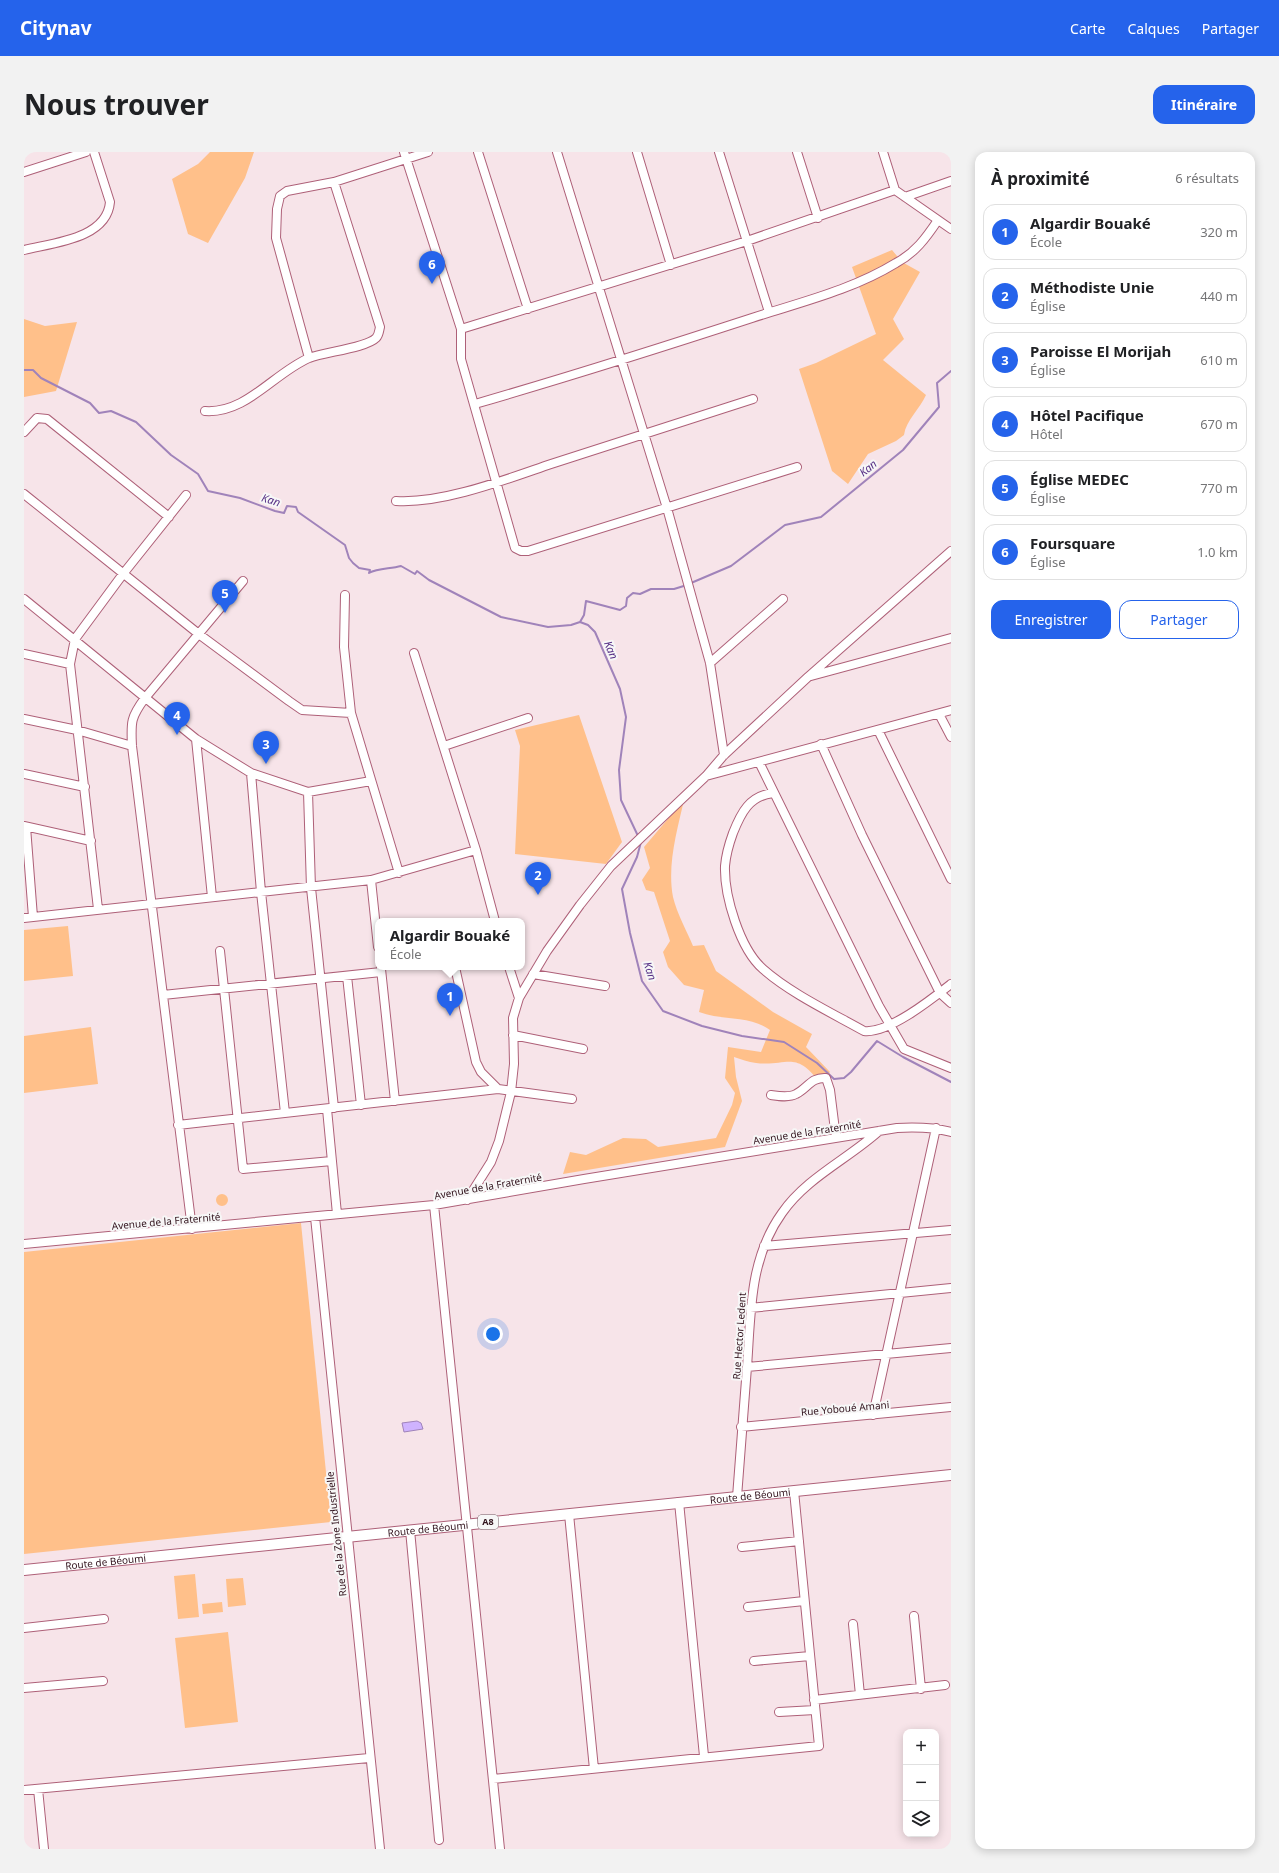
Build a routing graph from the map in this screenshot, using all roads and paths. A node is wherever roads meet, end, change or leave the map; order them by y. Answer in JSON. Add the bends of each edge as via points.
{"nodes":[{"id":1,"x":86,"y":152,"type":"edge"},
{"id":2,"x":94,"y":152,"type":"edge"},
{"id":3,"x":428,"y":152,"type":"edge"},
{"id":4,"x":478,"y":152,"type":"edge"},
{"id":5,"x":637,"y":152,"type":"edge"},
{"id":6,"x":719,"y":152,"type":"edge"},
{"id":7,"x":797,"y":152,"type":"edge"},
{"id":8,"x":884,"y":152,"type":"edge"},
{"id":9,"x":560,"y":153,"type":"edge"},
{"id":10,"x":405,"y":156,"type":"edge"},
{"id":11,"x":24,"y":172,"type":"edge"},
{"id":12,"x":951,"y":181,"type":"edge"},
{"id":13,"x":334,"y":182,"type":"junction"},
{"id":14,"x":896,"y":190,"type":"junction"},
{"id":15,"x":905,"y":197,"type":"junction"},
{"id":16,"x":818,"y":218,"type":"junction"},
{"id":17,"x":938,"y":220,"type":"junction"},
{"id":18,"x":951,"y":229,"type":"edge"},
{"id":19,"x":747,"y":241,"type":"junction"},
{"id":20,"x":24,"y":250,"type":"edge"},
{"id":21,"x":671,"y":265,"type":"junction"},
{"id":22,"x":599,"y":287,"type":"junction"},
{"id":23,"x":528,"y":309,"type":"junction"},
{"id":24,"x":770,"y":312,"type":"junction"},
{"id":25,"x":461,"y":329,"type":"junction"},
{"id":26,"x":309,"y":358,"type":"junction"},
{"id":27,"x":622,"y":361,"type":"junction"},
{"id":28,"x":753,"y":399,"type":"dead end"},
{"id":29,"x":475,"y":404,"type":"junction"},
{"id":30,"x":205,"y":411,"type":"dead end"},
{"id":31,"x":24,"y":432,"type":"edge"},
{"id":32,"x":644,"y":434,"type":"junction"},
{"id":33,"x":798,"y":467,"type":"dead end"},
{"id":34,"x":496,"y":482,"type":"junction"},
{"id":35,"x":24,"y":494,"type":"edge"},
{"id":36,"x":186,"y":495,"type":"dead end"},
{"id":37,"x":396,"y":501,"type":"dead end"},
{"id":38,"x":667,"y":508,"type":"junction"},
{"id":39,"x":169,"y":517,"type":"junction"},
{"id":40,"x":951,"y":551,"type":"edge"},
{"id":41,"x":123,"y":574,"type":"junction"},
{"id":42,"x":243,"y":581,"type":"dead end"},
{"id":43,"x":345,"y":596,"type":"dead end"},
{"id":44,"x":783,"y":598,"type":"dead end"},
{"id":45,"x":24,"y":599,"type":"edge"},
{"id":46,"x":200,"y":635,"type":"junction"},
{"id":47,"x":951,"y":638,"type":"edge"},
{"id":48,"x":75,"y":639,"type":"junction"},
{"id":49,"x":414,"y":653,"type":"dead end"},
{"id":50,"x":24,"y":654,"type":"edge"},
{"id":51,"x":710,"y":663,"type":"junction"},
{"id":52,"x":70,"y":664,"type":"junction"},
{"id":53,"x":808,"y":677,"type":"junction"},
{"id":54,"x":145,"y":698,"type":"junction"},
{"id":55,"x":951,"y":710,"type":"edge"},
{"id":56,"x":351,"y":713,"type":"junction"},
{"id":57,"x":939,"y":714,"type":"junction"},
{"id":58,"x":528,"y":718,"type":"dead end"},
{"id":59,"x":24,"y":719,"type":"edge"},
{"id":60,"x":77,"y":730,"type":"junction"},
{"id":61,"x":878,"y":730,"type":"junction"},
{"id":62,"x":951,"y":737,"type":"edge"},
{"id":63,"x":196,"y":739,"type":"junction"},
{"id":64,"x":821,"y":744,"type":"junction"},
{"id":65,"x":132,"y":746,"type":"junction"},
{"id":66,"x":444,"y":746,"type":"junction"},
{"id":67,"x":724,"y":755,"type":"junction"},
{"id":68,"x":759,"y":762,"type":"junction"},
{"id":69,"x":251,"y":773,"type":"junction"},
{"id":70,"x":24,"y":774,"type":"edge"},
{"id":71,"x":706,"y":776,"type":"junction"},
{"id":72,"x":371,"y":780,"type":"junction"},
{"id":73,"x":85,"y":787,"type":"junction"},
{"id":74,"x":308,"y":792,"type":"junction"},
{"id":75,"x":773,"y":793,"type":"junction"},
{"id":76,"x":25,"y":826,"type":"edge"},
{"id":77,"x":91,"y":841,"type":"junction"},
{"id":78,"x":476,"y":850,"type":"junction"},
{"id":79,"x":399,"y":873,"type":"junction"},
{"id":80,"x":951,"y":879,"type":"edge"},
{"id":81,"x":371,"y":880,"type":"junction"},
{"id":82,"x":311,"y":888,"type":"junction"},
{"id":83,"x":261,"y":892,"type":"junction"},
{"id":84,"x":28,"y":895,"type":"edge"},
{"id":85,"x":212,"y":897,"type":"junction"},
{"id":86,"x":151,"y":904,"type":"junction"},
{"id":87,"x":98,"y":909,"type":"junction"},
{"id":88,"x":34,"y":917,"type":"junction"},
{"id":89,"x":24,"y":918,"type":"edge"},
{"id":90,"x":375,"y":918,"type":"edge"},
{"id":91,"x":494,"y":918,"type":"edge"},
{"id":92,"x":220,"y":951,"type":"dead end"},
{"id":93,"x":381,"y":970,"type":"edge"},
{"id":94,"x":456,"y":970,"type":"edge"},
{"id":95,"x":510,"y":970,"type":"edge"},
{"id":96,"x":533,"y":974,"type":"junction"},
{"id":97,"x":347,"y":976,"type":"junction"},
{"id":98,"x":320,"y":979,"type":"junction"},
{"id":99,"x":271,"y":984,"type":"junction"},
{"id":100,"x":951,"y":984,"type":"edge"},
{"id":101,"x":605,"y":986,"type":"dead end"},
{"id":102,"x":225,"y":988,"type":"junction"},
{"id":103,"x":940,"y":993,"type":"junction"},
{"id":104,"x":163,"y":995,"type":"junction"},
{"id":105,"x":519,"y":998,"type":"junction"},
{"id":106,"x":951,"y":1003,"type":"edge"},
{"id":107,"x":891,"y":1025,"type":"junction"},
{"id":108,"x":513,"y":1035,"type":"junction"},
{"id":109,"x":583,"y":1049,"type":"dead end"},
{"id":110,"x":951,"y":1068,"type":"edge"},
{"id":111,"x":498,"y":1089,"type":"junction"},
{"id":112,"x":511,"y":1092,"type":"junction"},
{"id":113,"x":771,"y":1095,"type":"dead end"},
{"id":114,"x":572,"y":1099,"type":"dead end"},
{"id":115,"x":395,"y":1101,"type":"junction"},
{"id":116,"x":361,"y":1105,"type":"junction"},
{"id":117,"x":330,"y":1108,"type":"junction"},
{"id":118,"x":285,"y":1113,"type":"junction"},
{"id":119,"x":238,"y":1118,"type":"junction"},
{"id":120,"x":178,"y":1125,"type":"junction"},
{"id":121,"x":936,"y":1128,"type":"junction"},
{"id":122,"x":879,"y":1131,"type":"junction"},
{"id":123,"x":951,"y":1132,"type":"edge"},
{"id":124,"x":836,"y":1138,"type":"junction"},
{"id":125,"x":332,"y":1161,"type":"junction"},
{"id":126,"x":467,"y":1200,"type":"junction"},
{"id":127,"x":434,"y":1205,"type":"junction"},
{"id":128,"x":337,"y":1214,"type":"junction"},
{"id":129,"x":315,"y":1217,"type":"junction"},
{"id":130,"x":192,"y":1229,"type":"junction"},
{"id":131,"x":951,"y":1230,"type":"edge"},
{"id":132,"x":913,"y":1234,"type":"junction"},
{"id":133,"x":24,"y":1244,"type":"edge"},
{"id":134,"x":764,"y":1246,"type":"junction"},
{"id":135,"x":951,"y":1288,"type":"edge"},
{"id":136,"x":900,"y":1293,"type":"junction"},
{"id":137,"x":750,"y":1308,"type":"junction"},
{"id":138,"x":951,"y":1348,"type":"edge"},
{"id":139,"x":886,"y":1354,"type":"junction"},
{"id":140,"x":747,"y":1367,"type":"junction"},
{"id":141,"x":951,"y":1407,"type":"edge"},
{"id":142,"x":873,"y":1415,"type":"junction"},
{"id":143,"x":741,"y":1427,"type":"junction"},
{"id":144,"x":951,"y":1475,"type":"edge"},
{"id":145,"x":794,"y":1491,"type":"junction"},
{"id":146,"x":737,"y":1497,"type":"junction"},
{"id":147,"x":679,"y":1502,"type":"junction"},
{"id":148,"x":569,"y":1514,"type":"junction"},
{"id":149,"x":468,"y":1524,"type":"junction"},
{"id":150,"x":410,"y":1530,"type":"junction"},
{"id":151,"x":347,"y":1537,"type":"junction"},
{"id":152,"x":799,"y":1541,"type":"junction"},
{"id":153,"x":742,"y":1547,"type":"dead end"},
{"id":154,"x":24,"y":1570,"type":"edge"},
{"id":155,"x":804,"y":1601,"type":"junction"},
{"id":156,"x":748,"y":1607,"type":"dead end"},
{"id":157,"x":914,"y":1616,"type":"dead end"},
{"id":158,"x":104,"y":1618,"type":"dead end"},
{"id":159,"x":853,"y":1624,"type":"dead end"},
{"id":160,"x":24,"y":1628,"type":"edge"},
{"id":161,"x":810,"y":1656,"type":"junction"},
{"id":162,"x":754,"y":1661,"type":"dead end"},
{"id":163,"x":104,"y":1681,"type":"dead end"},
{"id":164,"x":945,"y":1685,"type":"dead end"},
{"id":165,"x":24,"y":1688,"type":"edge"},
{"id":166,"x":921,"y":1689,"type":"junction"},
{"id":167,"x":860,"y":1695,"type":"junction"},
{"id":168,"x":814,"y":1700,"type":"junction"},
{"id":169,"x":815,"y":1710,"type":"junction"},
{"id":170,"x":779,"y":1712,"type":"dead end"},
{"id":171,"x":704,"y":1756,"type":"junction"},
{"id":172,"x":369,"y":1758,"type":"junction"},
{"id":173,"x":594,"y":1769,"type":"junction"},
{"id":174,"x":493,"y":1779,"type":"junction"},
{"id":175,"x":38,"y":1789,"type":"junction"},
{"id":176,"x":24,"y":1790,"type":"edge"},
{"id":177,"x":440,"y":1840,"type":"dead end"},
{"id":178,"x":44,"y":1849,"type":"edge"},
{"id":179,"x":380,"y":1849,"type":"edge"},
{"id":180,"x":500,"y":1849,"type":"edge"}],
"edges":[{"from":1,"to":11,"type":"street"},
{"from":2,"to":20,"type":"street","via":[[110,202],[105,218],[95,229],[81,236]]},
{"from":3,"to":10,"type":"street"},
{"from":4,"to":23,"type":"street"},
{"from":5,"to":21,"type":"street"},
{"from":6,"to":19,"type":"street"},
{"from":7,"to":16,"type":"street"},
{"from":8,"to":14,"type":"street"},
{"from":9,"to":22,"type":"street"},
{"from":10,"to":13,"type":"street"},
{"from":10,"to":25,"type":"street"},
{"from":12,"to":15,"type":"street"},
{"from":13,"to":26,"type":"street","via":[[287,191],[280,196],[278,209],[276,238]]},
{"from":13,"to":26,"type":"street","via":[[380,327],[376,338],[367,343]]},
{"from":14,"to":15,"type":"street"},
{"from":14,"to":16,"type":"street"},
{"from":15,"to":17,"type":"street"},
{"from":16,"to":19,"type":"street"},
{"from":17,"to":18,"type":"street"},
{"from":17,"to":24,"type":"street","via":[[911,254],[896,264],[858,283]]},
{"from":19,"to":21,"type":"street"},
{"from":19,"to":24,"type":"street"},
{"from":21,"to":22,"type":"street"},
{"from":22,"to":23,"type":"street"},
{"from":22,"to":27,"type":"street"},
{"from":23,"to":25,"type":"street"},
{"from":24,"to":27,"type":"street"},
{"from":25,"to":29,"type":"street","via":[[461,359]]},
{"from":26,"to":30,"type":"street","via":[[239,403],[226,409]]},
{"from":27,"to":29,"type":"street"},
{"from":27,"to":32,"type":"street"},
{"from":28,"to":32,"type":"street"},
{"from":29,"to":34,"type":"street"},
{"from":31,"to":39,"type":"street","via":[[37,418],[47,419]]},
{"from":32,"to":34,"type":"street"},
{"from":32,"to":38,"type":"street"},
{"from":33,"to":38,"type":"street"},
{"from":34,"to":37,"type":"street","via":[[434,499]]},
{"from":34,"to":38,"type":"street","via":[[516,548],[521,551]]},
{"from":35,"to":41,"type":"street"},
{"from":36,"to":39,"type":"street"},
{"from":38,"to":51,"type":"street"},
{"from":39,"to":41,"type":"street"},
{"from":40,"to":53,"type":"street"},
{"from":41,"to":46,"type":"street"},
{"from":41,"to":48,"type":"street"},
{"from":42,"to":46,"type":"street"},
{"from":43,"to":56,"type":"street","via":[[344,647]]},
{"from":44,"to":51,"type":"street"},
{"from":45,"to":48,"type":"street"},
{"from":46,"to":54,"type":"street"},
{"from":46,"to":56,"type":"street","via":[[302,710]]},
{"from":47,"to":53,"type":"street"},
{"from":48,"to":52,"type":"street"},
{"from":48,"to":54,"type":"street"},
{"from":49,"to":66,"type":"street"},
{"from":50,"to":52,"type":"street"},
{"from":51,"to":67,"type":"street"},
{"from":52,"to":60,"type":"street"},
{"from":53,"to":67,"type":"street"},
{"from":54,"to":63,"type":"street"},
{"from":54,"to":65,"type":"street","via":[[133,717]]},
{"from":55,"to":57,"type":"street"},
{"from":56,"to":72,"type":"street"},
{"from":57,"to":61,"type":"street"},
{"from":57,"to":62,"type":"street"},
{"from":58,"to":66,"type":"street"},
{"from":59,"to":60,"type":"street"},
{"from":60,"to":65,"type":"street"},
{"from":60,"to":73,"type":"street"},
{"from":61,"to":64,"type":"street"},
{"from":61,"to":80,"type":"street"},
{"from":63,"to":69,"type":"street"},
{"from":63,"to":85,"type":"street"},
{"from":64,"to":68,"type":"street"},
{"from":64,"to":103,"type":"street","via":[[862,835]]},
{"from":65,"to":86,"type":"street"},
{"from":66,"to":78,"type":"street"},
{"from":67,"to":71,"type":"street"},
{"from":68,"to":71,"type":"street"},
{"from":68,"to":75,"type":"street"},
{"from":69,"to":74,"type":"street"},
{"from":69,"to":83,"type":"street"},
{"from":70,"to":73,"type":"street"},
{"from":71,"to":96,"type":"street","via":[[611,866],[580,905]]},
{"from":72,"to":74,"type":"street"},
{"from":72,"to":79,"type":"street"},
{"from":73,"to":77,"type":"street"},
{"from":74,"to":82,"type":"street"},
{"from":75,"to":107,"type":"street"},
{"from":75,"to":107,"type":"street","via":[[762,795],[750,802],[727,848],[727,889],[734,919],[743,938],[753,957],[776,980],[830,1012],[864,1031],[878,1030]]},
{"from":76,"to":77,"type":"street"},
{"from":76,"to":84,"type":"street"},
{"from":77,"to":87,"type":"street"},
{"from":78,"to":79,"type":"street"},
{"from":78,"to":91,"type":"street"},
{"from":79,"to":81,"type":"street"},
{"from":81,"to":82,"type":"street"},
{"from":81,"to":90,"type":"street"},
{"from":82,"to":83,"type":"street"},
{"from":82,"to":98,"type":"street"},
{"from":83,"to":85,"type":"street"},
{"from":83,"to":99,"type":"street"},
{"from":84,"to":88,"type":"street"},
{"from":85,"to":86,"type":"street"},
{"from":86,"to":87,"type":"street"},
{"from":86,"to":104,"type":"street"},
{"from":87,"to":88,"type":"street"},
{"from":88,"to":89,"type":"street"},
{"from":92,"to":102,"type":"street"},
{"from":93,"to":97,"type":"street"},
{"from":93,"to":115,"type":"street"},
{"from":94,"to":111,"type":"street","via":[[476,1062],[481,1072]]},
{"from":95,"to":105,"type":"street"},
{"from":96,"to":101,"type":"street"},
{"from":96,"to":105,"type":"street"},
{"from":97,"to":98,"type":"street"},
{"from":97,"to":116,"type":"street"},
{"from":98,"to":99,"type":"street"},
{"from":98,"to":117,"type":"street"},
{"from":99,"to":102,"type":"street"},
{"from":99,"to":118,"type":"street"},
{"from":100,"to":103,"type":"street"},
{"from":102,"to":104,"type":"street"},
{"from":102,"to":119,"type":"street"},
{"from":103,"to":106,"type":"street"},
{"from":103,"to":107,"type":"street"},
{"from":104,"to":120,"type":"street"},
{"from":105,"to":108,"type":"street","via":[[513,1018]]},
{"from":107,"to":110,"type":"street","via":[[904,1049]]},
{"from":108,"to":109,"type":"street"},
{"from":108,"to":112,"type":"street","via":[[514,1064]]},
{"from":111,"to":112,"type":"street"},
{"from":111,"to":115,"type":"street"},
{"from":112,"to":114,"type":"street"},
{"from":112,"to":126,"type":"street","via":[[491,1162]]},
{"from":113,"to":124,"type":"street","via":[[795,1095],[810,1081],[819,1077],[826,1078]]},
{"from":115,"to":116,"type":"street"},
{"from":116,"to":117,"type":"street"},
{"from":117,"to":118,"type":"street"},
{"from":117,"to":125,"type":"street"},
{"from":118,"to":119,"type":"street"},
{"from":119,"to":120,"type":"street"},
{"from":119,"to":125,"type":"street","via":[[243,1169]]},
{"from":120,"to":130,"type":"street"},
{"from":121,"to":122,"type":"street","name":"Avenue de la Fraternité","via":[[918,1126]]},
{"from":121,"to":123,"type":"street","name":"Avenue de la Fraternité"},
{"from":121,"to":132,"type":"street"},
{"from":122,"to":124,"type":"street","name":"Avenue de la Fraternité"},
{"from":122,"to":134,"type":"street","name":"Rue Hector Ledent","via":[[798,1194],[782,1213]]},
{"from":124,"to":126,"type":"street","name":"Avenue de la Fraternité"},
{"from":125,"to":128,"type":"street"},
{"from":126,"to":127,"type":"street","name":"Avenue de la Fraternité"},
{"from":127,"to":128,"type":"street","name":"Avenue de la Fraternité"},
{"from":127,"to":149,"type":"street"},
{"from":128,"to":129,"type":"street","name":"Avenue de la Fraternité"},
{"from":129,"to":130,"type":"street","name":"Avenue de la Fraternité"},
{"from":129,"to":151,"type":"street","name":"Rue de la Zone Industrielle"},
{"from":130,"to":133,"type":"street","name":"Avenue de la Fraternité"},
{"from":131,"to":132,"type":"street"},
{"from":132,"to":134,"type":"street"},
{"from":132,"to":136,"type":"street"},
{"from":134,"to":137,"type":"street","name":"Rue Hector Ledent","via":[[758,1263]]},
{"from":135,"to":136,"type":"street"},
{"from":136,"to":137,"type":"street"},
{"from":136,"to":139,"type":"street"},
{"from":137,"to":140,"type":"street","name":"Rue Hector Ledent"},
{"from":138,"to":139,"type":"street"},
{"from":139,"to":140,"type":"street"},
{"from":139,"to":142,"type":"street"},
{"from":140,"to":143,"type":"street","name":"Rue Hector Ledent"},
{"from":141,"to":142,"type":"street","name":"Rue Yoboué Amani"},
{"from":142,"to":143,"type":"street","name":"Rue Yoboué Amani"},
{"from":143,"to":146,"type":"street","name":"Rue Hector Ledent"},
{"from":144,"to":145,"type":"main road","name":"Route de Béoumi","number":"A8"},
{"from":145,"to":146,"type":"main road","name":"Route de Béoumi","number":"A8"},
{"from":145,"to":152,"type":"street"},
{"from":146,"to":147,"type":"main road","name":"Route de Béoumi","number":"A8"},
{"from":147,"to":148,"type":"main road","name":"Route de Béoumi","number":"A8"},
{"from":147,"to":171,"type":"street"},
{"from":148,"to":149,"type":"main road","name":"Route de Béoumi","number":"A8"},
{"from":148,"to":173,"type":"street"},
{"from":149,"to":150,"type":"main road","name":"Route de Béoumi","number":"A8"},
{"from":149,"to":174,"type":"street"},
{"from":150,"to":151,"type":"main road","name":"Route de Béoumi","number":"A8"},
{"from":150,"to":177,"type":"street"},
{"from":151,"to":154,"type":"main road","name":"Route de Béoumi","number":"A8"},
{"from":151,"to":172,"type":"street","name":"Rue de la Zone Industrielle"},
{"from":152,"to":153,"type":"street"},
{"from":152,"to":155,"type":"street"},
{"from":155,"to":156,"type":"street"},
{"from":155,"to":161,"type":"street"},
{"from":157,"to":166,"type":"street"},
{"from":158,"to":160,"type":"street"},
{"from":159,"to":167,"type":"street"},
{"from":161,"to":162,"type":"street"},
{"from":161,"to":168,"type":"street"},
{"from":163,"to":165,"type":"street"},
{"from":164,"to":166,"type":"street"},
{"from":166,"to":167,"type":"street"},
{"from":167,"to":168,"type":"street"},
{"from":168,"to":169,"type":"street"},
{"from":169,"to":170,"type":"street"},
{"from":169,"to":171,"type":"street","via":[[819,1746]]},
{"from":171,"to":173,"type":"street"},
{"from":172,"to":175,"type":"street"},
{"from":172,"to":179,"type":"street","name":"Rue de la Zone Industrielle"},
{"from":173,"to":174,"type":"street"},
{"from":174,"to":180,"type":"street"},
{"from":175,"to":176,"type":"street"},
{"from":175,"to":178,"type":"street"}]}
